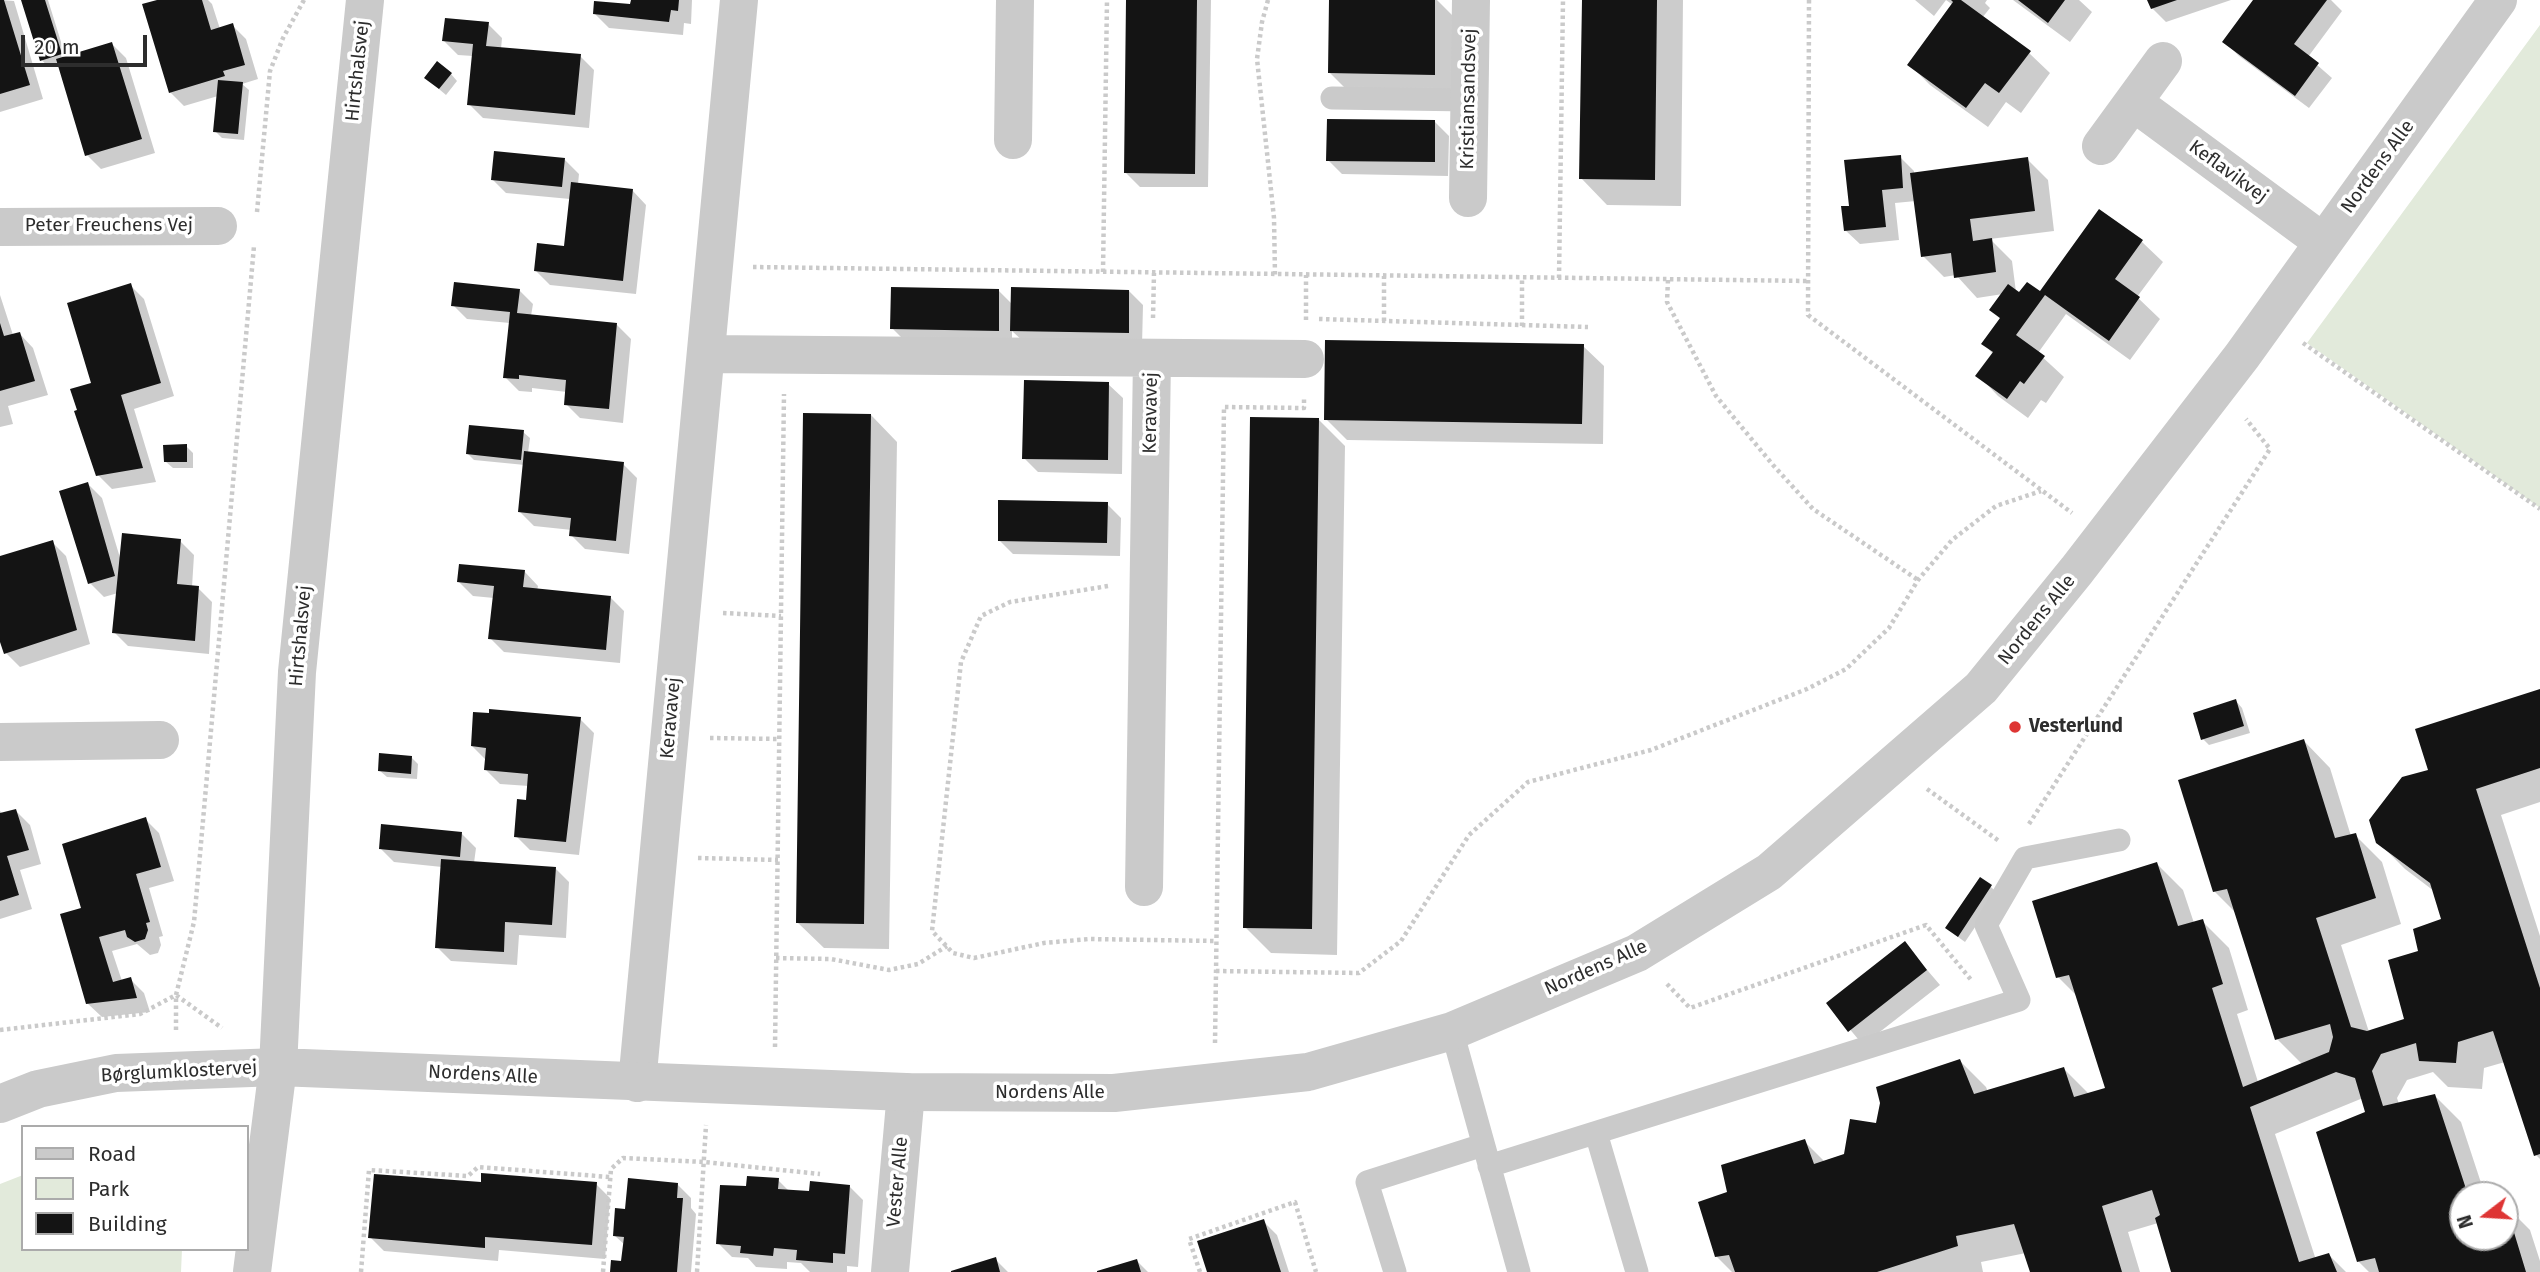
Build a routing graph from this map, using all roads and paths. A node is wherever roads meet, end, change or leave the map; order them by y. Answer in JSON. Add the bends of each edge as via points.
{"nodes":[{"id":1,"x":304,"y":0,"type":"edge"},
{"id":2,"x":365,"y":0,"type":"edge"},
{"id":3,"x":739,"y":0,"type":"edge"},
{"id":4,"x":1015,"y":0,"type":"edge"},
{"id":5,"x":1107,"y":0,"type":"edge"},
{"id":6,"x":1268,"y":0,"type":"edge"},
{"id":7,"x":1471,"y":0,"type":"edge"},
{"id":8,"x":1563,"y":0,"type":"edge"},
{"id":9,"x":1810,"y":0,"type":"edge"},
{"id":10,"x":2498,"y":0,"type":"edge"},
{"id":11,"x":2163,"y":61,"type":"dead end"},
{"id":12,"x":1332,"y":98,"type":"dead end"},
{"id":13,"x":1470,"y":100,"type":"junction"},
{"id":14,"x":2133,"y":102,"type":"junction"},
{"id":15,"x":1013,"y":140,"type":"dead end"},
{"id":16,"x":2101,"y":146,"type":"dead end"},
{"id":17,"x":1468,"y":198,"type":"dead end"},
{"id":18,"x":257,"y":213,"type":"dead end"},
{"id":19,"x":218,"y":226,"type":"dead end"},
{"id":20,"x":0,"y":227,"type":"edge"},
{"id":21,"x":255,"y":240,"type":"dead end"},
{"id":22,"x":2323,"y":242,"type":"junction"},
{"id":23,"x":714,"y":267,"type":"junction"},
{"id":24,"x":1103,"y":272,"type":"junction"},
{"id":25,"x":1275,"y":275,"type":"junction"},
{"id":26,"x":1306,"y":275,"type":"junction"},
{"id":27,"x":1384,"y":276,"type":"junction"},
{"id":28,"x":1522,"y":277,"type":"junction"},
{"id":29,"x":1559,"y":278,"type":"junction"},
{"id":30,"x":1668,"y":280,"type":"junction"},
{"id":31,"x":1808,"y":281,"type":"junction"},
{"id":32,"x":1306,"y":319,"type":"junction"},
{"id":33,"x":2268,"y":319,"type":"junction"},
{"id":34,"x":1384,"y":321,"type":"junction"},
{"id":35,"x":1522,"y":326,"type":"junction"},
{"id":36,"x":1587,"y":327,"type":"dead end"},
{"id":37,"x":706,"y":354,"type":"junction"},
{"id":38,"x":785,"y":355,"type":"junction"},
{"id":39,"x":1152,"y":358,"type":"junction"},
{"id":40,"x":1305,"y":359,"type":"junction"},
{"id":41,"x":2219,"y":386,"type":"junction"},
{"id":42,"x":2042,"y":491,"type":"junction"},
{"id":43,"x":2540,"y":509,"type":"edge"},
{"id":44,"x":2103,"y":537,"type":"junction"},
{"id":45,"x":1148,"y":580,"type":"junction"},
{"id":46,"x":1917,"y":580,"type":"junction"},
{"id":47,"x":681,"y":612,"type":"junction"},
{"id":48,"x":781,"y":616,"type":"junction"},
{"id":49,"x":670,"y":736,"type":"junction"},
{"id":50,"x":779,"y":739,"type":"junction"},
{"id":51,"x":160,"y":740,"type":"dead end"},
{"id":52,"x":0,"y":742,"type":"edge"},
{"id":53,"x":1894,"y":764,"type":"junction"},
{"id":54,"x":2027,"y":828,"type":"dead end"},
{"id":55,"x":2119,"y":840,"type":"dead end"},
{"id":56,"x":2001,"y":843,"type":"dead end"},
{"id":57,"x":659,"y":857,"type":"junction"},
{"id":58,"x":778,"y":860,"type":"junction"},
{"id":59,"x":1144,"y":887,"type":"dead end"},
{"id":60,"x":1216,"y":941,"type":"junction"},
{"id":61,"x":947,"y":946,"type":"junction"},
{"id":62,"x":1637,"y":953,"type":"junction"},
{"id":63,"x":776,"y":958,"type":"junction"},
{"id":64,"x":1216,"y":971,"type":"junction"},
{"id":65,"x":176,"y":995,"type":"junction"},
{"id":66,"x":1994,"y":1008,"type":"junction"},
{"id":67,"x":0,"y":1030,"type":"edge"},
{"id":68,"x":1452,"y":1031,"type":"junction"},
{"id":69,"x":278,"y":1067,"type":"junction"},
{"id":70,"x":176,"y":1069,"type":"junction"},
{"id":71,"x":637,"y":1083,"type":"junction"},
{"id":72,"x":1214,"y":1083,"type":"junction"},
{"id":73,"x":708,"y":1085,"type":"junction"},
{"id":74,"x":775,"y":1087,"type":"junction"},
{"id":75,"x":906,"y":1092,"type":"junction"},
{"id":76,"x":0,"y":1104,"type":"edge"},
{"id":77,"x":1596,"y":1133,"type":"junction"},
{"id":78,"x":1486,"y":1155,"type":"junction"},
{"id":79,"x":704,"y":1162,"type":"junction"},
{"id":80,"x":820,"y":1174,"type":"dead end"},
{"id":81,"x":610,"y":1177,"type":"junction"},
{"id":82,"x":252,"y":1272,"type":"edge"},
{"id":83,"x":361,"y":1272,"type":"edge"},
{"id":84,"x":603,"y":1272,"type":"edge"},
{"id":85,"x":697,"y":1272,"type":"edge"},
{"id":86,"x":890,"y":1272,"type":"edge"},
{"id":87,"x":1200,"y":1272,"type":"edge"},
{"id":88,"x":1316,"y":1272,"type":"edge"},
{"id":89,"x":1395,"y":1272,"type":"edge"},
{"id":90,"x":1519,"y":1272,"type":"edge"},
{"id":91,"x":1637,"y":1272,"type":"edge"}],
"edges":[{"from":1,"to":18,"type":"path","via":[[270,71]]},
{"from":2,"to":69,"type":"street","name":"Hirtshalsvej","via":[[296,672]]},
{"from":3,"to":23,"type":"street","name":"Keravavej"},
{"from":4,"to":15,"type":"street"},
{"from":5,"to":24,"type":"path"},
{"from":6,"to":25,"type":"path","via":[[1257,60],[1274,218]]},
{"from":7,"to":13,"type":"street","name":"Kristiansandsvej"},
{"from":8,"to":29,"type":"path"},
{"from":9,"to":31,"type":"path"},
{"from":10,"to":22,"type":"street","name":"Nordens Alle"},
{"from":11,"to":14,"type":"street"},
{"from":12,"to":13,"type":"lane"},
{"from":13,"to":17,"type":"street","name":"Kristiansandsvej"},
{"from":14,"to":16,"type":"street"},
{"from":14,"to":22,"type":"street","name":"Keflavikvej"},
{"from":19,"to":20,"type":"street","name":"Peter Freuchens Vej"},
{"from":21,"to":65,"type":"path","via":[[194,922]]},
{"from":22,"to":33,"type":"street","name":"Nordens Alle"},
{"from":23,"to":24,"type":"path"},
{"from":23,"to":37,"type":"street","name":"Keravavej"},
{"from":24,"to":25,"type":"path"},
{"from":25,"to":26,"type":"path"},
{"from":26,"to":27,"type":"path"},
{"from":26,"to":32,"type":"path"},
{"from":27,"to":28,"type":"path"},
{"from":27,"to":34,"type":"path"},
{"from":28,"to":29,"type":"path"},
{"from":28,"to":35,"type":"path"},
{"from":29,"to":30,"type":"path"},
{"from":30,"to":31,"type":"path"},
{"from":30,"to":46,"type":"path","via":[[1667,302],[1716,396],[1756,445],[1813,509]]},
{"from":31,"to":42,"type":"path","via":[[1808,315]]},
{"from":32,"to":34,"type":"path"},
{"from":32,"to":40,"type":"path"},
{"from":33,"to":41,"type":"street","name":"Nordens Alle"},
{"from":33,"to":43,"type":"path"},
{"from":34,"to":35,"type":"path"},
{"from":35,"to":36,"type":"path"},
{"from":37,"to":38,"type":"street","name":"Keravavej"},
{"from":37,"to":47,"type":"street","name":"Keravavej"},
{"from":38,"to":39,"type":"street","name":"Keravavej"},
{"from":38,"to":48,"type":"path"},
{"from":39,"to":40,"type":"street","name":"Keravavej"},
{"from":39,"to":45,"type":"street","name":"Keravavej"},
{"from":40,"to":60,"type":"path","via":[[1304,408],[1224,407]]},
{"from":41,"to":44,"type":"street","name":"Nordens Alle"},
{"from":41,"to":54,"type":"path","via":[[2270,449]]},
{"from":42,"to":44,"type":"path"},
{"from":42,"to":46,"type":"path","via":[[1996,506],[1952,540]]},
{"from":44,"to":53,"type":"street","name":"Nordens Alle","via":[[1981,688]]},
{"from":45,"to":59,"type":"street","name":"Keravavej"},
{"from":45,"to":61,"type":"path","via":[[1010,602],[981,616],[961,662],[933,931]]},
{"from":46,"to":64,"type":"path","via":[[1889,628],[1846,669],[1807,689],[1651,750],[1528,782],[1469,835],[1401,941],[1359,973]]},
{"from":47,"to":48,"type":"path"},
{"from":47,"to":49,"type":"street","name":"Keravavej"},
{"from":48,"to":50,"type":"path"},
{"from":49,"to":50,"type":"path"},
{"from":49,"to":57,"type":"street","name":"Keravavej"},
{"from":50,"to":58,"type":"path"},
{"from":51,"to":52,"type":"street"},
{"from":53,"to":56,"type":"path"},
{"from":53,"to":62,"type":"street","name":"Nordens Alle","via":[[1769,872]]},
{"from":55,"to":66,"type":"lane","via":[[2025,858],[1986,925],[2019,1000]]},
{"from":57,"to":58,"type":"path"},
{"from":57,"to":71,"type":"street","name":"Keravavej"},
{"from":58,"to":63,"type":"path"},
{"from":60,"to":61,"type":"path","via":[[1089,939],[974,958],[953,953]]},
{"from":60,"to":64,"type":"path"},
{"from":61,"to":63,"type":"path","via":[[918,964],[889,970],[831,959]]},
{"from":62,"to":66,"type":"path","via":[[1690,1007],[1926,925]]},
{"from":62,"to":68,"type":"street","name":"Nordens Alle"},
{"from":63,"to":74,"type":"path"},
{"from":64,"to":72,"type":"path"},
{"from":65,"to":67,"type":"path","via":[[140,1014]]},
{"from":65,"to":70,"type":"path"},
{"from":66,"to":77,"type":"lane"},
{"from":68,"to":72,"type":"street","name":"Nordens Alle","via":[[1308,1072]]},
{"from":68,"to":78,"type":"lane"},
{"from":69,"to":70,"type":"street","name":"Børglumklostervej"},
{"from":69,"to":71,"type":"street","name":"Nordens Alle"},
{"from":69,"to":82,"type":"street","name":"Hirtshalsvej"},
{"from":70,"to":76,"type":"street","name":"Børglumklostervej","via":[[117,1073],[38,1088]]},
{"from":71,"to":73,"type":"street","name":"Nordens Alle"},
{"from":72,"to":75,"type":"street","name":"Nordens Alle","via":[[1114,1093]]},
{"from":73,"to":74,"type":"street","name":"Nordens Alle"},
{"from":73,"to":79,"type":"path"},
{"from":74,"to":75,"type":"street","name":"Nordens Alle"},
{"from":75,"to":86,"type":"street","name":"Vester Alle"},
{"from":77,"to":78,"type":"lane"},
{"from":77,"to":91,"type":"lane"},
{"from":78,"to":89,"type":"lane","via":[[1367,1182]]},
{"from":78,"to":90,"type":"lane"},
{"from":79,"to":80,"type":"path"},
{"from":79,"to":81,"type":"path","via":[[623,1158],[611,1169]]},
{"from":79,"to":85,"type":"path"},
{"from":81,"to":83,"type":"path","via":[[478,1167],[468,1176],[369,1170]]},
{"from":81,"to":84,"type":"path"},
{"from":87,"to":88,"type":"path","via":[[1189,1239],[1294,1202]]}]}
